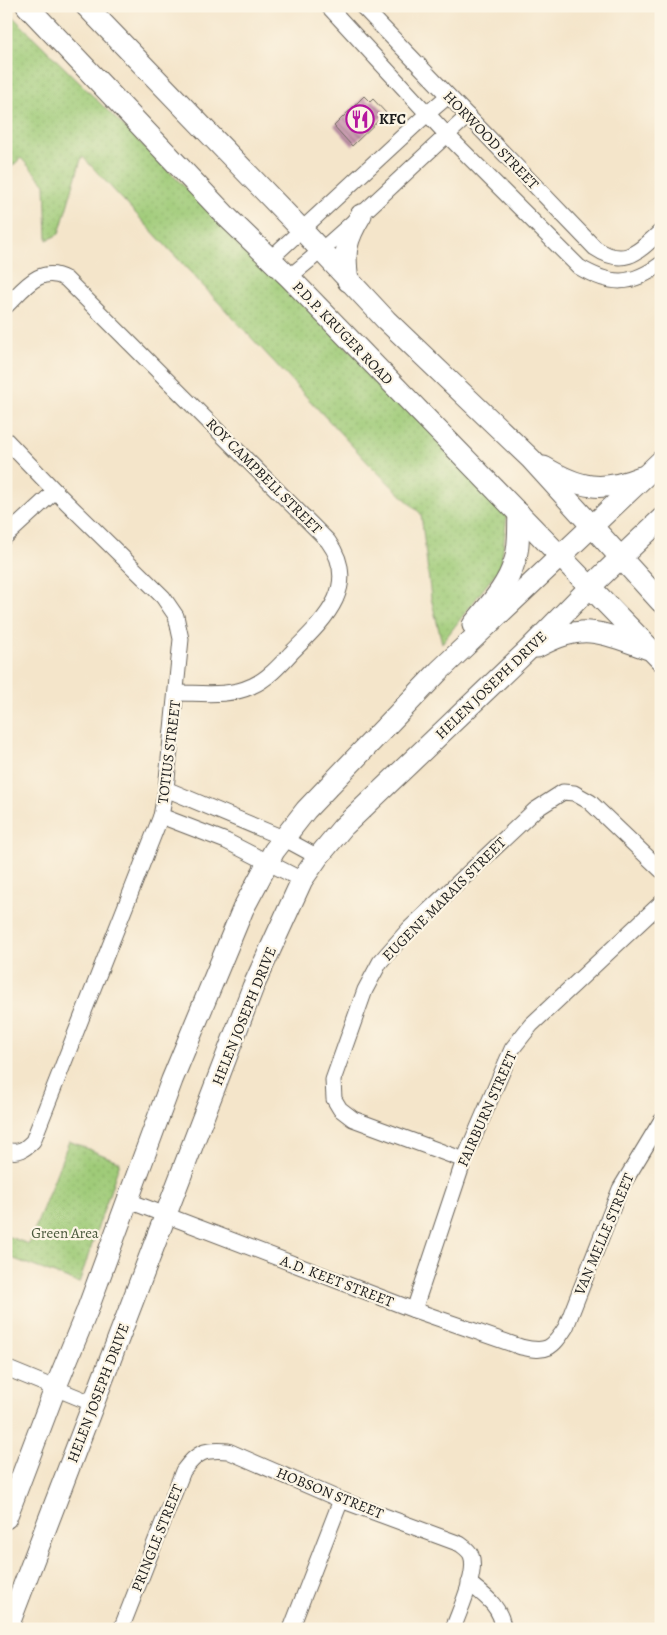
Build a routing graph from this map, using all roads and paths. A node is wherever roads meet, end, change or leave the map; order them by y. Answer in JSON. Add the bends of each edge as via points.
{"nodes":[{"id":1,"x":27,"y":6,"type":"edge"},
{"id":2,"x":86,"y":6,"type":"edge"},
{"id":3,"x":328,"y":6,"type":"edge"},
{"id":4,"x":362,"y":6,"type":"edge"},
{"id":5,"x":448,"y":96,"type":"junction"},
{"id":6,"x":427,"y":114,"type":"junction"},
{"id":7,"x":468,"y":116,"type":"junction"},
{"id":8,"x":447,"y":135,"type":"junction"},
{"id":9,"x":361,"y":216,"type":"junction"},
{"id":10,"x":302,"y":230,"type":"junction"},
{"id":11,"x":661,"y":231,"type":"edge"},
{"id":12,"x":321,"y":251,"type":"junction"},
{"id":13,"x":270,"y":259,"type":"junction"},
{"id":14,"x":661,"y":264,"type":"edge"},
{"id":15,"x":289,"y":277,"type":"junction"},
{"id":16,"x":348,"y":281,"type":"junction"},
{"id":17,"x":6,"y":306,"type":"edge"},
{"id":18,"x":6,"y":440,"type":"edge"},
{"id":19,"x":531,"y":459,"type":"junction"},
{"id":20,"x":654,"y":468,"type":"edge"},
{"id":21,"x":55,"y":491,"type":"junction"},
{"id":22,"x":518,"y":513,"type":"junction"},
{"id":23,"x":661,"y":519,"type":"edge"},
{"id":24,"x":592,"y":526,"type":"junction"},
{"id":25,"x":6,"y":536,"type":"edge"},
{"id":26,"x":562,"y":556,"type":"junction"},
{"id":27,"x":621,"y":558,"type":"junction"},
{"id":28,"x":590,"y":587,"type":"junction"},
{"id":29,"x":661,"y":602,"type":"edge"},
{"id":30,"x":527,"y":651,"type":"junction"},
{"id":31,"x":656,"y":655,"type":"edge"},
{"id":32,"x":439,"y":671,"type":"junction"},
{"id":33,"x":176,"y":693,"type":"junction"},
{"id":34,"x":166,"y":789,"type":"junction"},
{"id":35,"x":161,"y":816,"type":"junction"},
{"id":36,"x":283,"y":838,"type":"junction"},
{"id":37,"x":318,"y":856,"type":"junction"},
{"id":38,"x":267,"y":862,"type":"junction"},
{"id":39,"x":661,"y":870,"type":"edge"},
{"id":40,"x":302,"y":880,"type":"junction"},
{"id":41,"x":661,"y":903,"type":"edge"},
{"id":42,"x":661,"y":1121,"type":"edge"},
{"id":43,"x":6,"y":1150,"type":"edge"},
{"id":44,"x":464,"y":1160,"type":"junction"},
{"id":45,"x":129,"y":1201,"type":"junction"},
{"id":46,"x":166,"y":1216,"type":"junction"},
{"id":47,"x":414,"y":1310,"type":"junction"},
{"id":48,"x":548,"y":1348,"type":"joint"},
{"id":49,"x":6,"y":1368,"type":"edge"},
{"id":50,"x":55,"y":1389,"type":"junction"},
{"id":51,"x":94,"y":1404,"type":"junction"},
{"id":52,"x":200,"y":1453,"type":"joint"},
{"id":53,"x":341,"y":1500,"type":"junction"},
{"id":54,"x":6,"y":1518,"type":"edge"},
{"id":55,"x":469,"y":1583,"type":"junction"},
{"id":56,"x":7,"y":1629,"type":"edge"},
{"id":57,"x":121,"y":1629,"type":"edge"},
{"id":58,"x":291,"y":1629,"type":"edge"},
{"id":59,"x":453,"y":1629,"type":"edge"},
{"id":60,"x":503,"y":1629,"type":"edge"}],
"edges":[{"from":1,"to":13,"type":"street","name":"P.D.P. KRUGER ROAD"},
{"from":2,"to":10,"type":"street"},
{"from":3,"to":6,"type":"street"},
{"from":4,"to":5,"type":"street","name":"HORWOOD STREET"},
{"from":5,"to":6,"type":"street"},
{"from":5,"to":7,"type":"street","name":"HORWOOD STREET"},
{"from":6,"to":8,"type":"street"},
{"from":6,"to":10,"type":"street"},
{"from":7,"to":8,"type":"street"},
{"from":7,"to":11,"type":"street","name":"HORWOOD STREET","via":[[595,248],[605,254],[616,258],[629,257]]},
{"from":8,"to":9,"type":"street"},
{"from":8,"to":14,"type":"street","via":[[579,267],[595,277],[630,281]]},
{"from":9,"to":12,"type":"street"},
{"from":9,"to":16,"type":"street","via":[[346,244]]},
{"from":10,"to":12,"type":"street"},
{"from":10,"to":13,"type":"street"},
{"from":12,"to":15,"type":"street"},
{"from":12,"to":16,"type":"street"},
{"from":13,"to":15,"type":"street","name":"P.D.P. KRUGER ROAD"},
{"from":15,"to":22,"type":"street","name":"P.D.P. KRUGER ROAD"},
{"from":16,"to":19,"type":"street"},
{"from":17,"to":33,"type":"street","name":"ROY CAMPBELL STREET","via":[[34,279],[57,274],[66,279],[328,541],[338,556],[340,582],[336,599],[324,620],[270,675],[254,686],[236,692]]},
{"from":18,"to":21,"type":"street","name":"TOTIUS STREET"},
{"from":19,"to":20,"type":"street","via":[[579,484],[608,488],[622,485]]},
{"from":19,"to":24,"type":"street"},
{"from":20,"to":24,"type":"street"},
{"from":21,"to":25,"type":"street"},
{"from":21,"to":33,"type":"street","name":"TOTIUS STREET","via":[[163,597],[176,616],[181,639]]},
{"from":22,"to":26,"type":"street","name":"P.D.P. KRUGER ROAD"},
{"from":22,"to":32,"type":"street","via":[[517,551],[508,578],[443,660]]},
{"from":23,"to":27,"type":"street","name":"HELEN JOSEPH DRIVE"},
{"from":24,"to":26,"type":"street"},
{"from":24,"to":27,"type":"street"},
{"from":26,"to":28,"type":"street","name":"P.D.P. KRUGER ROAD"},
{"from":26,"to":32,"type":"street"},
{"from":27,"to":28,"type":"street","name":"HELEN JOSEPH DRIVE"},
{"from":27,"to":29,"type":"street"},
{"from":28,"to":30,"type":"street","name":"HELEN JOSEPH DRIVE"},
{"from":28,"to":31,"type":"street","name":"P.D.P. KRUGER ROAD"},
{"from":30,"to":31,"type":"street","via":[[582,631]]},
{"from":30,"to":37,"type":"street","name":"HELEN JOSEPH DRIVE","via":[[343,827]]},
{"from":32,"to":36,"type":"street","via":[[334,779]]},
{"from":33,"to":34,"type":"street","name":"TOTIUS STREET"},
{"from":34,"to":35,"type":"street","name":"TOTIUS STREET"},
{"from":34,"to":36,"type":"street"},
{"from":35,"to":38,"type":"street","via":[[226,841]]},
{"from":35,"to":43,"type":"street","name":"TOTIUS STREET","via":[[33,1141],[22,1151]]},
{"from":36,"to":37,"type":"street"},
{"from":36,"to":38,"type":"street"},
{"from":37,"to":40,"type":"street","name":"HELEN JOSEPH DRIVE"},
{"from":38,"to":40,"type":"street"},
{"from":38,"to":45,"type":"street","via":[[243,909],[172,1080]]},
{"from":39,"to":44,"type":"street","name":"EUGENE MARAIS STREET","via":[[590,802],[574,793],[563,792],[535,810],[409,929],[380,962],[365,990],[334,1080],[334,1099],[340,1109],[353,1119]]},
{"from":40,"to":46,"type":"street","name":"HELEN JOSEPH DRIVE","via":[[254,987]]},
{"from":41,"to":44,"type":"street","name":"FAIRBURN STREET","via":[[532,1025],[512,1049]]},
{"from":42,"to":48,"type":"street","name":"VAN MELLE STREET","via":[[620,1189],[566,1327],[557,1342]]},
{"from":44,"to":47,"type":"street","name":"FAIRBURN STREET"},
{"from":45,"to":46,"type":"street","name":"A.D. KEET STREET"},
{"from":45,"to":50,"type":"street"},
{"from":46,"to":47,"type":"street","name":"A.D. KEET STREET"},
{"from":46,"to":51,"type":"street","name":"HELEN JOSEPH DRIVE"},
{"from":47,"to":48,"type":"street","name":"A.D. KEET STREET","via":[[521,1347],[538,1351]]},
{"from":49,"to":50,"type":"street"},
{"from":50,"to":51,"type":"street"},
{"from":50,"to":54,"type":"street"},
{"from":51,"to":56,"type":"street","name":"HELEN JOSEPH DRIVE"},
{"from":52,"to":53,"type":"street","name":"HOBSON STREET","via":[[228,1451]]},
{"from":52,"to":57,"type":"street","name":"PRINGLE STREET","via":[[183,1471]]},
{"from":53,"to":55,"type":"street","name":"HOBSON STREET","via":[[460,1544],[472,1555],[473,1572]]},
{"from":53,"to":58,"type":"street"},
{"from":55,"to":59,"type":"street"},
{"from":55,"to":60,"type":"street","via":[[498,1610]]}]}
